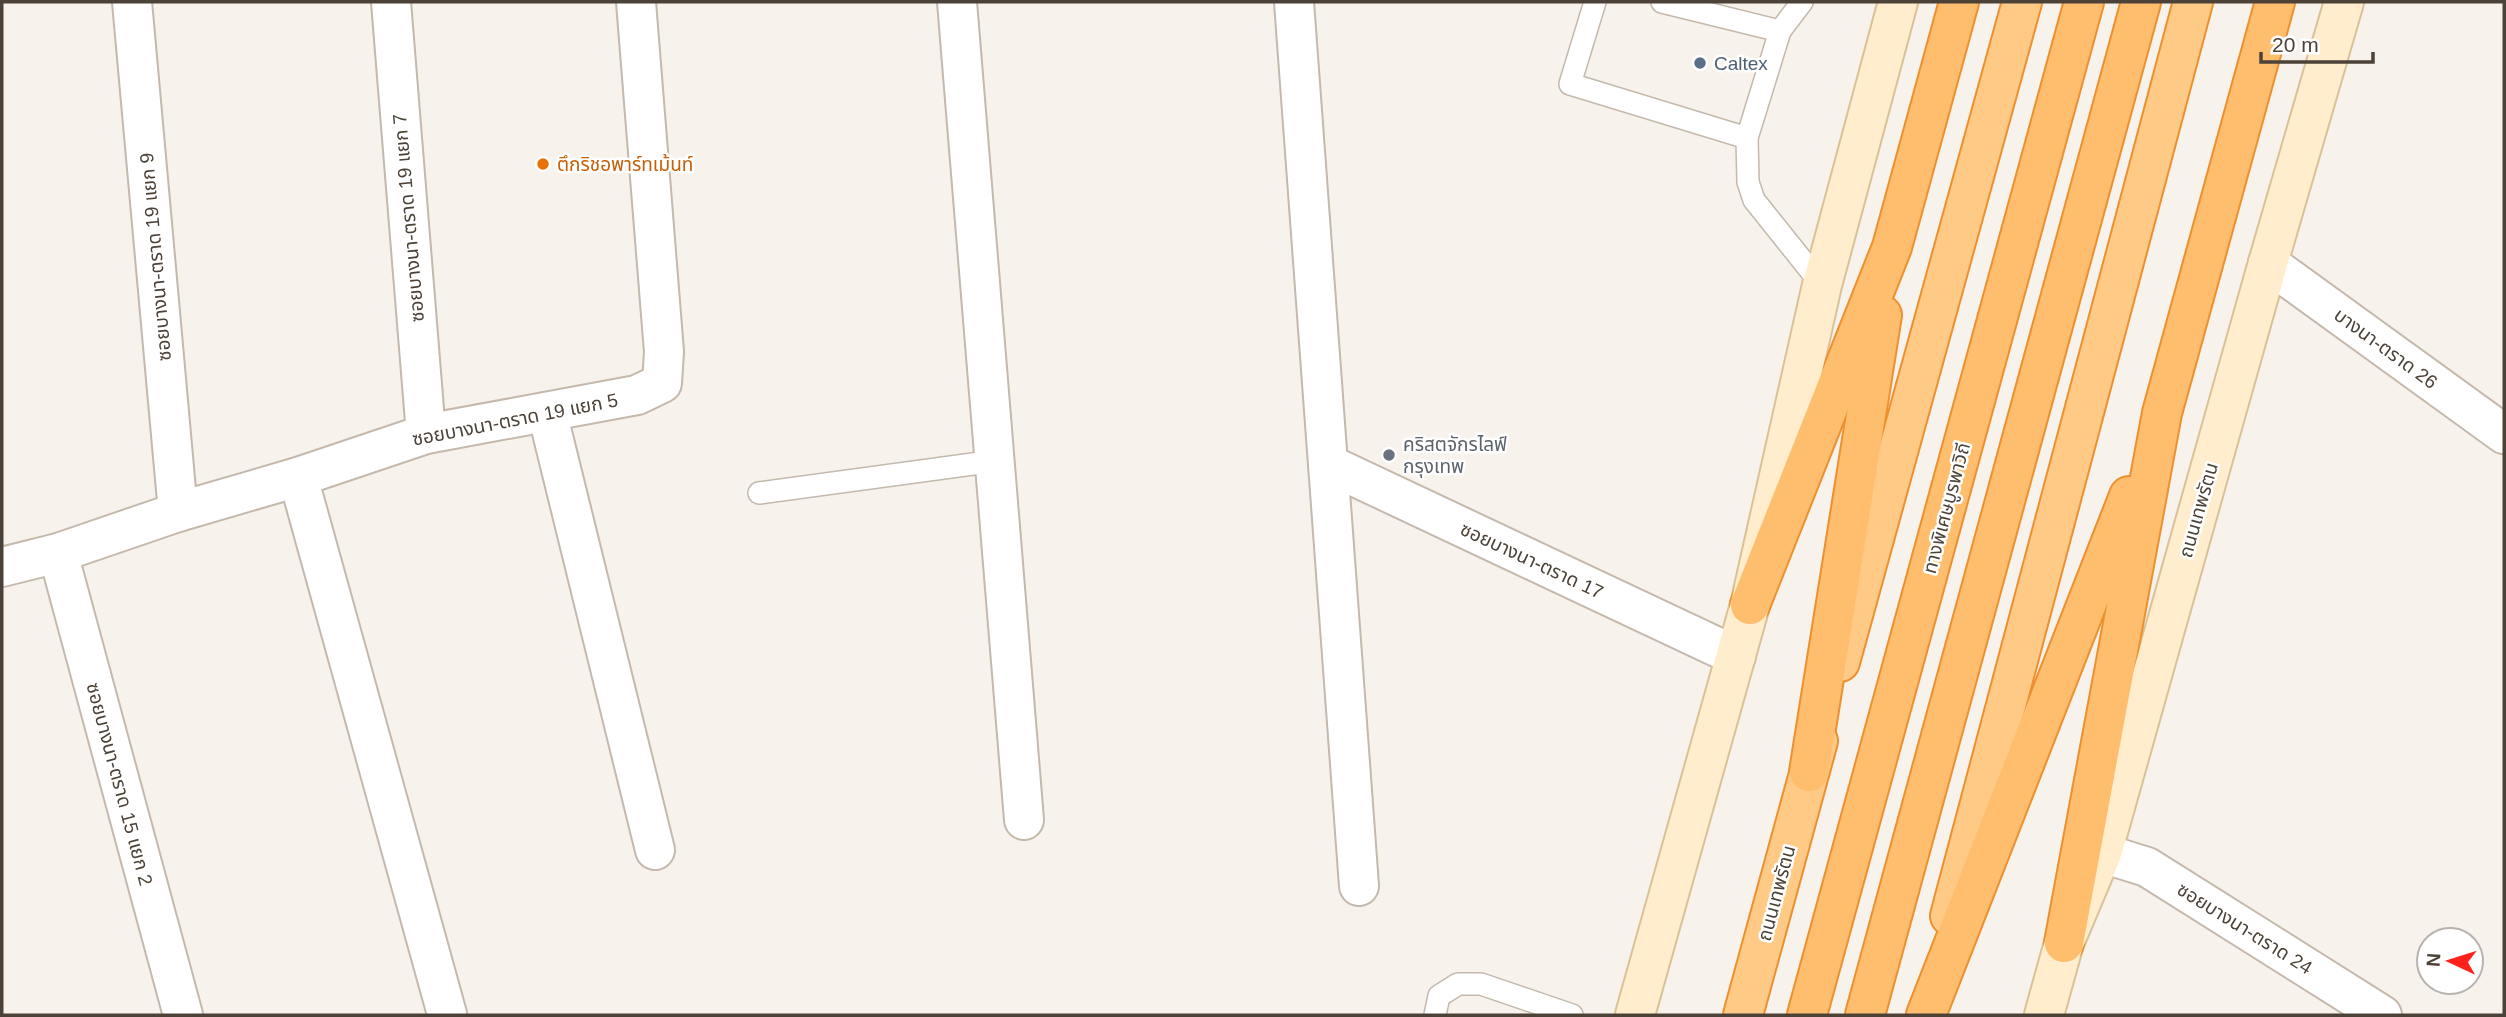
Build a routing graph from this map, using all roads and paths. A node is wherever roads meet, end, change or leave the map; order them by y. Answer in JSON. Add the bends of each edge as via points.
{"nodes":[{"id":1,"x":132,"y":2,"type":"edge"},
{"id":2,"x":391,"y":2,"type":"edge"},
{"id":3,"x":636,"y":2,"type":"edge"},
{"id":4,"x":957,"y":2,"type":"edge"},
{"id":5,"x":1294,"y":2,"type":"edge"},
{"id":6,"x":1595,"y":2,"type":"edge"},
{"id":7,"x":1662,"y":2,"type":"edge"},
{"id":8,"x":1802,"y":2,"type":"edge"},
{"id":9,"x":1898,"y":2,"type":"edge"},
{"id":10,"x":1959,"y":2,"type":"edge"},
{"id":11,"x":2022,"y":2,"type":"edge"},
{"id":12,"x":2084,"y":2,"type":"edge"},
{"id":13,"x":2141,"y":2,"type":"edge"},
{"id":14,"x":2193,"y":2,"type":"edge"},
{"id":15,"x":2275,"y":2,"type":"edge"},
{"id":16,"x":2344,"y":2,"type":"edge"},
{"id":17,"x":1780,"y":31,"type":"junction"},
{"id":18,"x":1748,"y":138,"type":"junction"},
{"id":19,"x":1892,"y":247,"type":"junction"},
{"id":20,"x":2268,"y":262,"type":"junction"},
{"id":21,"x":1822,"y":285,"type":"junction"},
{"id":22,"x":547,"y":412,"type":"junction"},
{"id":23,"x":2162,"y":413,"type":"junction"},
{"id":24,"x":425,"y":434,"type":"junction"},
{"id":25,"x":2504,"y":434,"type":"edge"},
{"id":26,"x":995,"y":461,"type":"junction"},
{"id":27,"x":1328,"y":464,"type":"junction"},
{"id":28,"x":298,"y":477,"type":"junction"},
{"id":29,"x":759,"y":493,"type":"dead end"},
{"id":30,"x":177,"y":512,"type":"junction"},
{"id":31,"x":58,"y":553,"type":"junction"},
{"id":32,"x":2,"y":567,"type":"edge"},
{"id":33,"x":1750,"y":605,"type":"junction"},
{"id":34,"x":1736,"y":656,"type":"junction"},
{"id":35,"x":1810,"y":772,"type":"junction"},
{"id":36,"x":1024,"y":820,"type":"dead end"},
{"id":37,"x":655,"y":850,"type":"dead end"},
{"id":38,"x":2102,"y":853,"type":"junction"},
{"id":39,"x":1359,"y":886,"type":"dead end"},
{"id":40,"x":2064,"y":943,"type":"junction"},
{"id":41,"x":447,"y":1014,"type":"edge"},
{"id":42,"x":183,"y":1015,"type":"edge"},
{"id":43,"x":1435,"y":1015,"type":"edge"},
{"id":44,"x":1572,"y":1015,"type":"edge"},
{"id":45,"x":1635,"y":1015,"type":"edge"},
{"id":46,"x":1743,"y":1015,"type":"edge"},
{"id":47,"x":1807,"y":1015,"type":"edge"},
{"id":48,"x":1864,"y":1015,"type":"edge"},
{"id":49,"x":1925,"y":1015,"type":"edge"},
{"id":50,"x":2044,"y":1015,"type":"edge"},
{"id":51,"x":2382,"y":1015,"type":"edge"}],
"edges":[{"from":1,"to":30,"type":"street","name":"ซอยบางนา-ตราด 19 แยก 9"},
{"from":2,"to":24,"type":"street","name":"ซอยบางนา-ตราด 19 แยก 7"},
{"from":3,"to":22,"type":"street","name":"ซอยบางนา-ตราด 19 แยก 5","via":[[664,352],[662,383],[637,395]]},
{"from":4,"to":26,"type":"street"},
{"from":5,"to":27,"type":"street"},
{"from":6,"to":18,"type":"lane","via":[[1570,83]]},
{"from":7,"to":17,"type":"lane"},
{"from":8,"to":17,"type":"lane"},
{"from":9,"to":21,"type":"main road"},
{"from":10,"to":19,"type":"highway"},
{"from":11,"to":35,"type":"highway","name":"ถนนเทพรัตน"},
{"from":12,"to":47,"type":"highway","name":"ทางพิเศษบูรพาวิถี"},
{"from":13,"to":48,"type":"highway"},
{"from":14,"to":49,"type":"highway"},
{"from":15,"to":23,"type":"highway"},
{"from":16,"to":20,"type":"main road","name":"ถนนเทพรัตน"},
{"from":17,"to":18,"type":"lane"},
{"from":18,"to":21,"type":"lane","via":[[1748,182],[1754,200]]},
{"from":19,"to":33,"type":"highway"},
{"from":19,"to":35,"type":"highway"},
{"from":20,"to":25,"type":"street","name":"บางนา-ตราด 26"},
{"from":20,"to":38,"type":"main road","name":"ถนนเทพรัตน"},
{"from":21,"to":33,"type":"main road"},
{"from":22,"to":24,"type":"street","name":"ซอยบางนา-ตราด 19 แยก 5"},
{"from":22,"to":37,"type":"street"},
{"from":23,"to":40,"type":"highway"},
{"from":23,"to":49,"type":"highway"},
{"from":24,"to":28,"type":"street","name":"ซอยบางนา-ตราด 19 แยก 5"},
{"from":26,"to":29,"type":"lane"},
{"from":26,"to":36,"type":"street"},
{"from":27,"to":34,"type":"street","name":"ซอยบางนา-ตราด 17"},
{"from":27,"to":39,"type":"street"},
{"from":28,"to":30,"type":"street","name":"ซอยบางนา-ตราด 19 แยก 5"},
{"from":28,"to":41,"type":"street"},
{"from":30,"to":31,"type":"street","name":"ซอยบางนา-ตราด 19 แยก 5"},
{"from":31,"to":32,"type":"street","name":"ซอยบางนา-ตราด 19 แยก 5"},
{"from":31,"to":42,"type":"street","name":"ซอยบางนา-ตราด 15 แยก 2"},
{"from":33,"to":34,"type":"main road"},
{"from":34,"to":45,"type":"main road"},
{"from":35,"to":46,"type":"highway","name":"ถนนเทพรัตน"},
{"from":38,"to":40,"type":"main road","name":"ถนนเทพรัตน"},
{"from":38,"to":51,"type":"street","name":"ซอยบางนา-ตราด 24","via":[[2147,867]]},
{"from":40,"to":50,"type":"main road","name":"ถนนเทพรัตน"},
{"from":43,"to":44,"type":"lane","via":[[1439,996],[1458,984],[1481,984]]}]}
